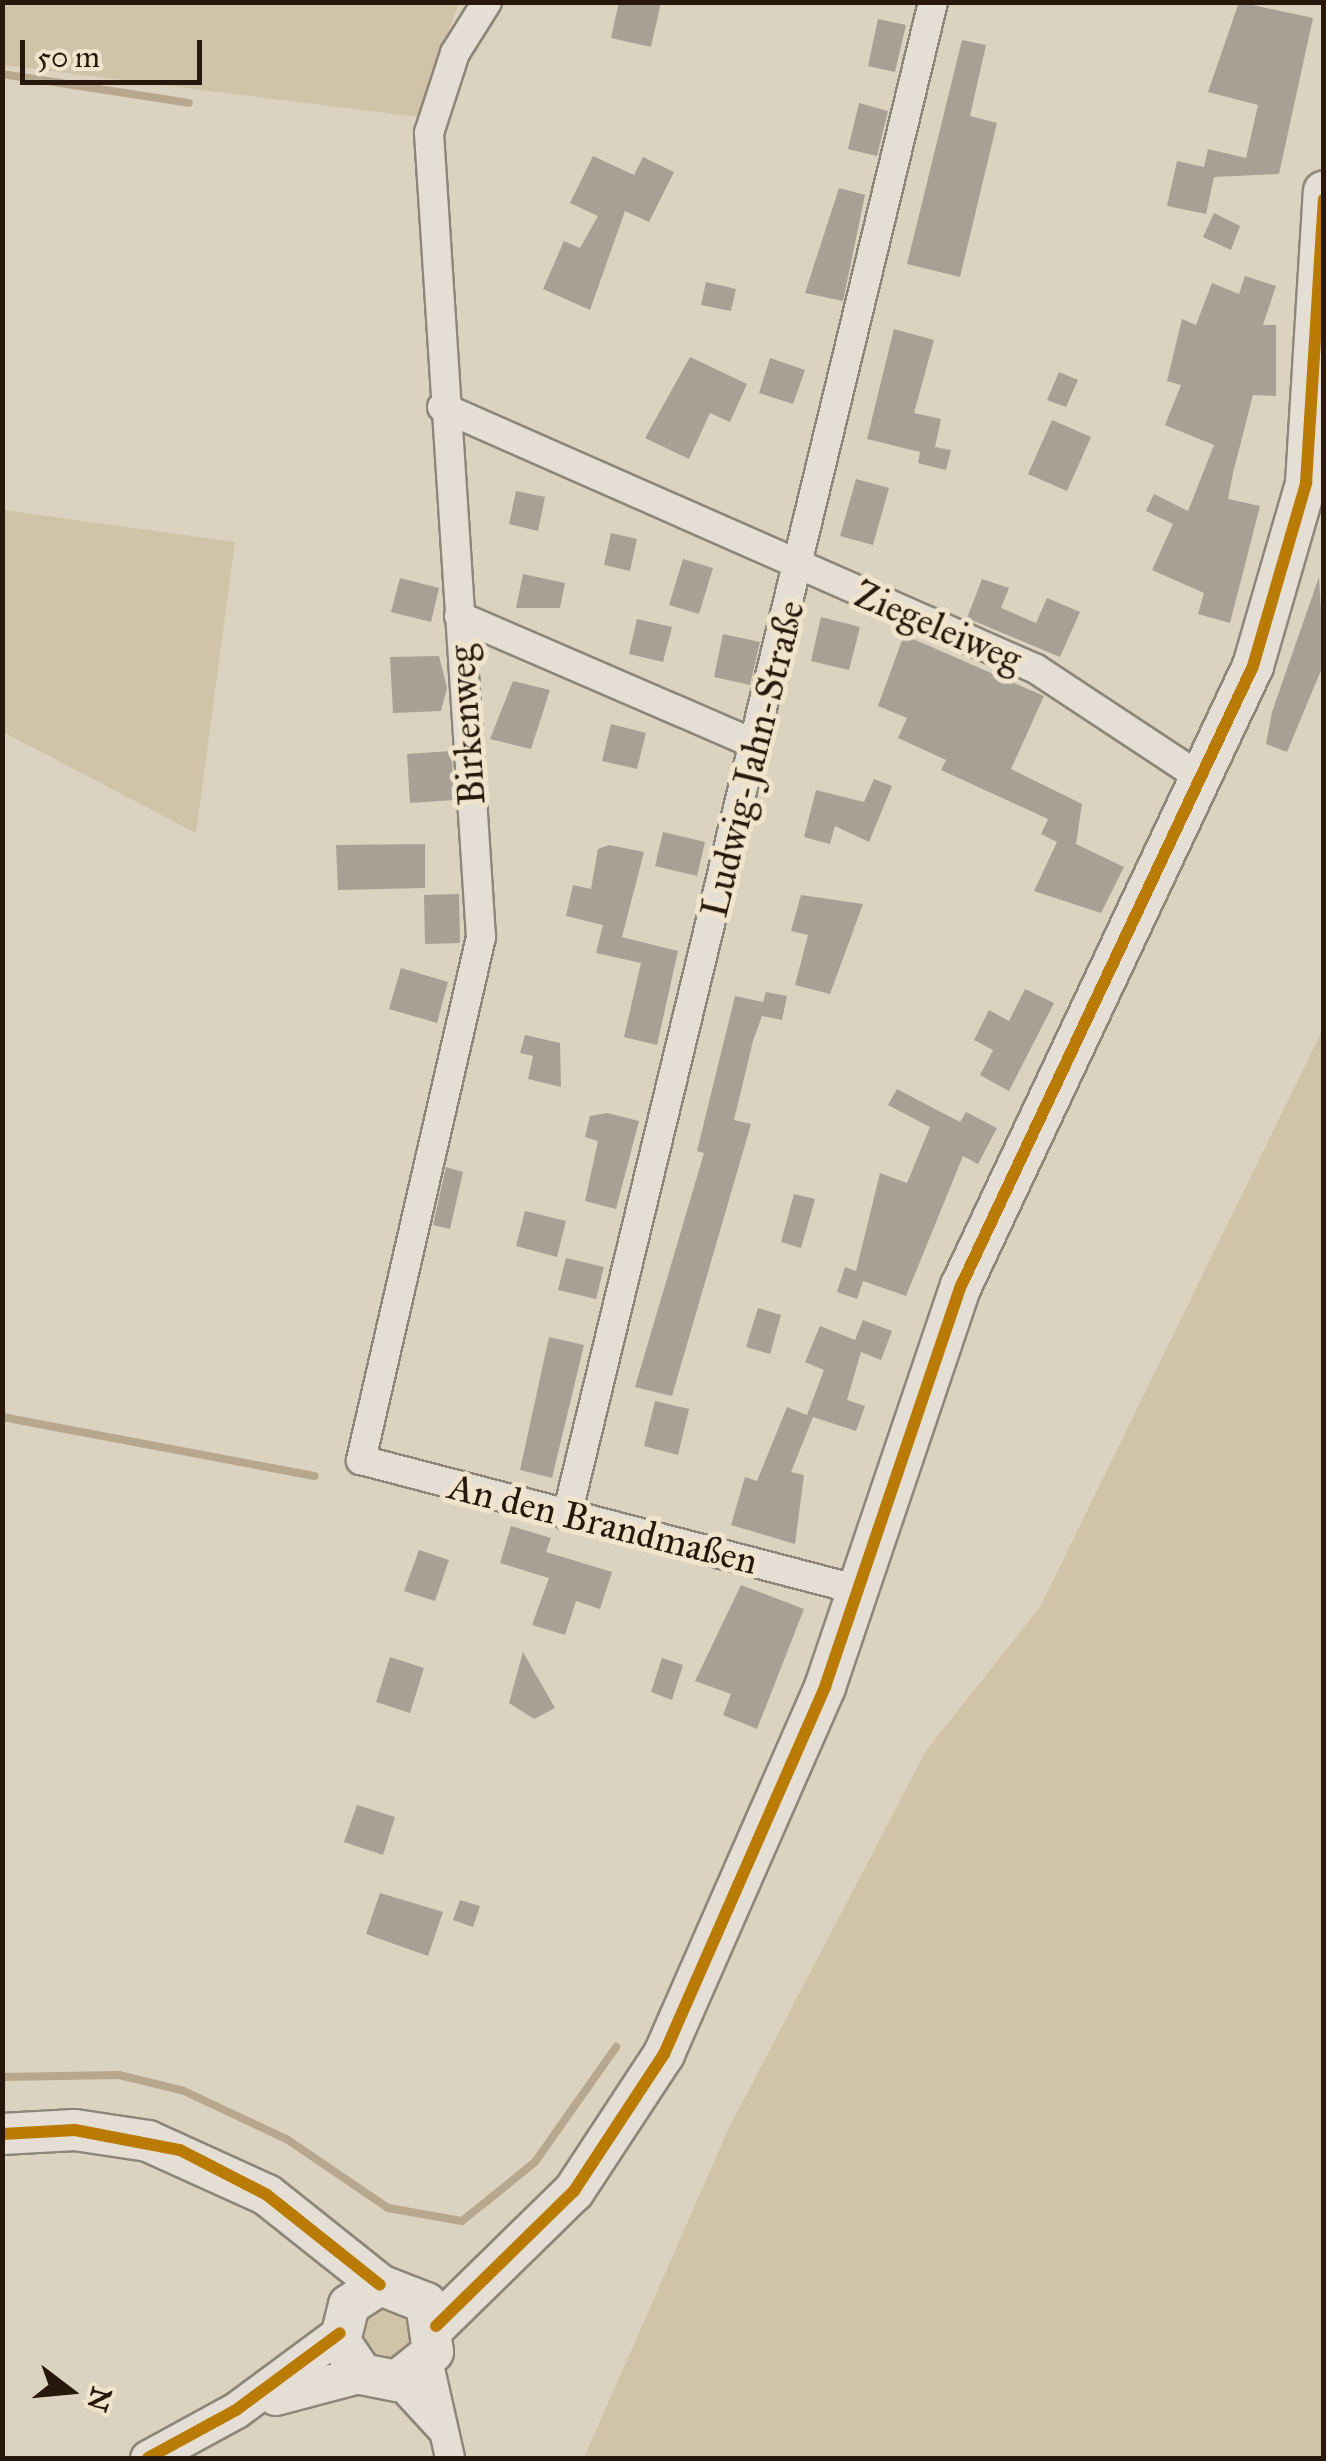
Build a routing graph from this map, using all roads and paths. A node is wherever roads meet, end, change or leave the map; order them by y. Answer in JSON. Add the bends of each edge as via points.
{"nodes":[{"id":1,"x":487,"y":2,"type":"edge"},
{"id":2,"x":933,"y":2,"type":"edge"},
{"id":3,"x":1324,"y":192,"type":"edge"},
{"id":4,"x":442,"y":407,"type":"junction"},
{"id":5,"x":800,"y":569,"type":"junction"},
{"id":6,"x":459,"y":616,"type":"junction"},
{"id":7,"x":757,"y":745,"type":"junction"},
{"id":8,"x":1201,"y":778,"type":"junction"},
{"id":9,"x":358,"y":1447,"type":"joint"},
{"id":10,"x":568,"y":1515,"type":"junction"},
{"id":11,"x":860,"y":1590,"type":"junction"},
{"id":12,"x":2,"y":2134,"type":"edge"},
{"id":13,"x":356,"y":2307,"type":"junction"},
{"id":14,"x":409,"y":2348,"type":"junction"},
{"id":15,"x":236,"y":2410,"type":"junction"},
{"id":16,"x":148,"y":2458,"type":"edge"},
{"id":17,"x":450,"y":2458,"type":"edge"}],
"edges":[{"from":1,"to":4,"type":"street","name":"Birkenweg","via":[[456,53],[429,132]]},
{"from":2,"to":5,"type":"street","name":"Ludwig-Jahn-Straße"},
{"from":3,"to":8,"type":"main road","via":[[1301,513],[1269,628]]},
{"from":4,"to":5,"type":"street","name":"Ziegeleiweg"},
{"from":4,"to":6,"type":"street","name":"Birkenweg"},
{"from":5,"to":7,"type":"street","name":"Ludwig-Jahn-Straße"},
{"from":5,"to":8,"type":"street","name":"Ziegeleiweg","via":[[1036,669]]},
{"from":6,"to":7,"type":"street"},
{"from":6,"to":9,"type":"street","name":"Birkenweg","via":[[478,974]]},
{"from":7,"to":10,"type":"street","name":"Ludwig-Jahn-Straße"},
{"from":8,"to":11,"type":"main road","via":[[966,1274]]},
{"from":9,"to":10,"type":"street","name":"An den Brandmaßen","via":[[372,1468]]},
{"from":10,"to":11,"type":"street","name":"An den Brandmaßen"},
{"from":11,"to":14,"type":"main road","via":[[808,1730],[664,2054],[603,2156]]},
{"from":12,"to":13,"type":"main road","via":[[112,2134],[180,2150],[267,2194],[323,2242]]},
{"from":13,"to":14,"type":"main road"},
{"from":13,"to":14,"type":"main road"},
{"from":13,"to":15,"type":"street"},
{"from":14,"to":15,"type":"street"},
{"from":14,"to":17,"type":"street"},
{"from":15,"to":16,"type":"street"}]}
